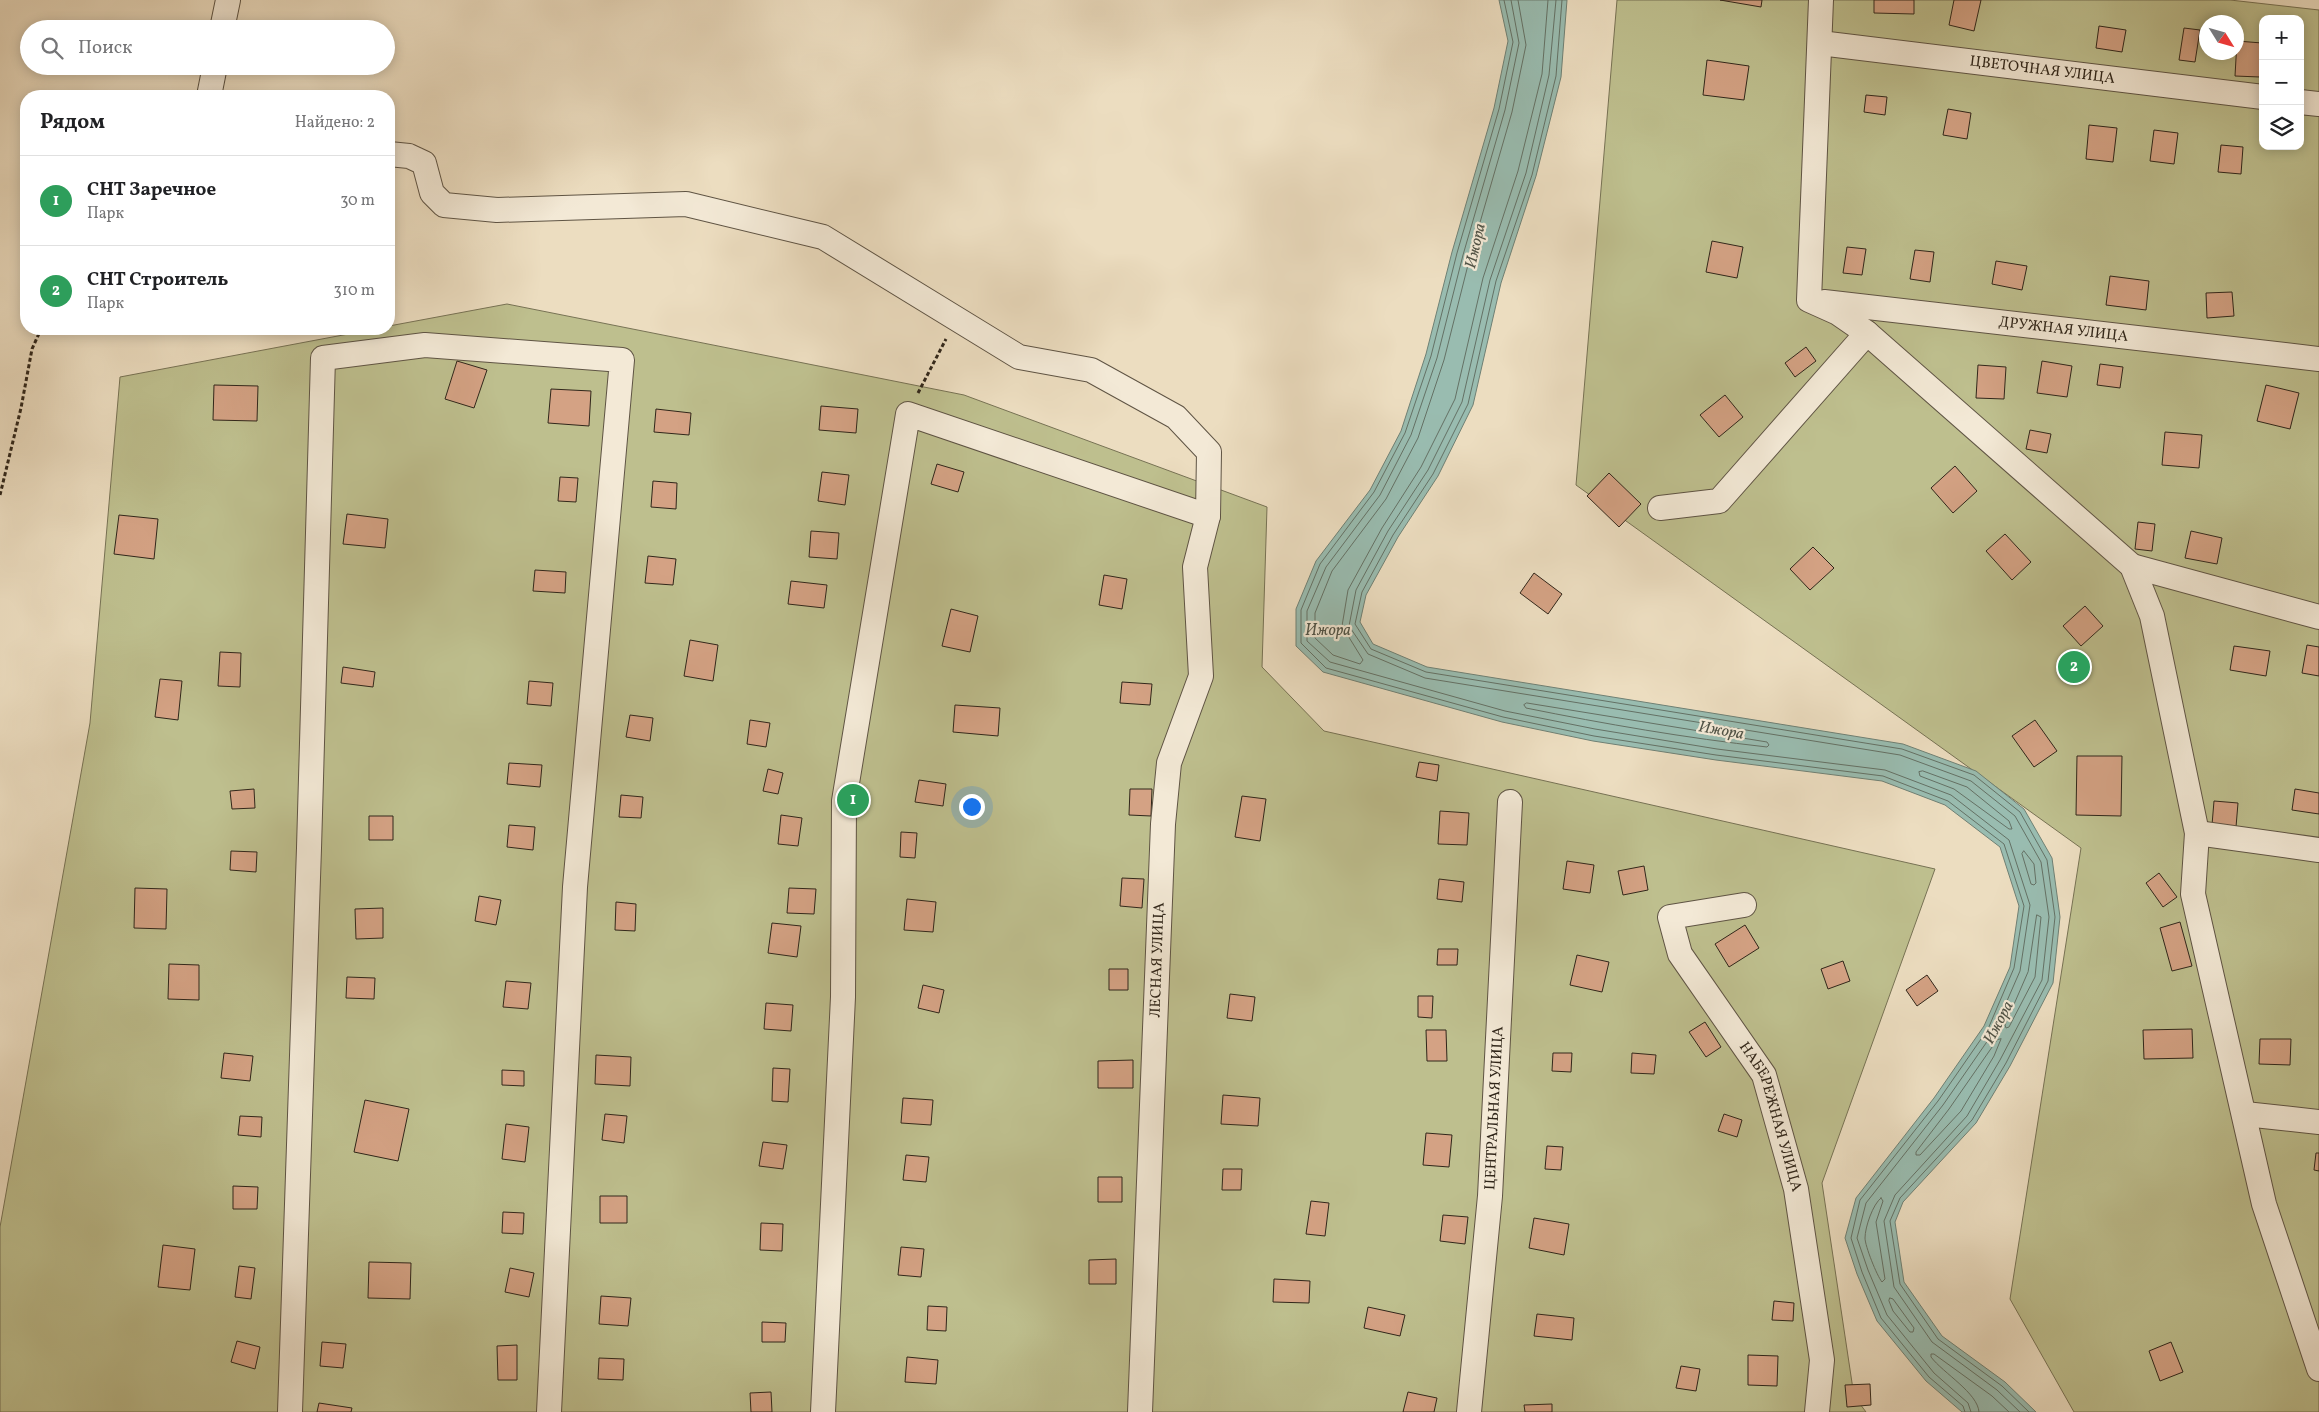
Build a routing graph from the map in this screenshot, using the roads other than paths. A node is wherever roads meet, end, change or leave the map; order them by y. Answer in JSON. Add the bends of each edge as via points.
{"nodes":[{"id":1,"x":228,"y":0,"type":"edge"},
{"id":2,"x":1822,"y":0,"type":"edge"},
{"id":3,"x":224,"y":20,"type":"edge"},
{"id":4,"x":1820,"y":43,"type":"junction"},
{"id":5,"x":213,"y":75,"type":"edge"},
{"id":6,"x":210,"y":90,"type":"edge"},
{"id":7,"x":2259,"y":97,"type":"edge"},
{"id":8,"x":2304,"y":102,"type":"edge"},
{"id":9,"x":2319,"y":104,"type":"edge"},
{"id":10,"x":395,"y":155,"type":"edge"},
{"id":11,"x":1809,"y":300,"type":"junction"},
{"id":12,"x":1867,"y":333,"type":"junction"},
{"id":13,"x":2319,"y":360,"type":"edge"},
{"id":14,"x":1660,"y":508,"type":"dead end"},
{"id":15,"x":1208,"y":516,"type":"junction"},
{"id":16,"x":2132,"y":566,"type":"junction"},
{"id":17,"x":2319,"y":617,"type":"edge"},
{"id":18,"x":1510,"y":802,"type":"dead end"},
{"id":19,"x":2197,"y":833,"type":"junction"},
{"id":20,"x":2319,"y":850,"type":"edge"},
{"id":21,"x":1744,"y":905,"type":"dead end"},
{"id":22,"x":2245,"y":1114,"type":"junction"},
{"id":23,"x":2319,"y":1122,"type":"edge"},
{"id":24,"x":2319,"y":1367,"type":"edge"},
{"id":25,"x":290,"y":1412,"type":"edge"},
{"id":26,"x":549,"y":1412,"type":"edge"},
{"id":27,"x":823,"y":1412,"type":"edge"},
{"id":28,"x":1140,"y":1412,"type":"edge"},
{"id":29,"x":1469,"y":1412,"type":"edge"},
{"id":30,"x":1817,"y":1412,"type":"edge"}],
"edges":[{"from":1,"to":3,"type":"street"},
{"from":2,"to":4,"type":"street"},
{"from":4,"to":7,"type":"street","name":"ЦВЕТОЧНАЯ УЛИЦА"},
{"from":4,"to":11,"type":"street"},
{"from":5,"to":6,"type":"street"},
{"from":8,"to":9,"type":"street"},
{"from":10,"to":15,"type":"street","name":"ЛЕСНАЯ УЛИЦА","via":[[409,156],[424,163],[432,193],[444,204],[497,210],[686,204],[823,237],[1019,356],[1090,370],[1176,417],[1209,452]]},
{"from":11,"to":12,"type":"street"},
{"from":11,"to":13,"type":"street","name":"ДРУЖНАЯ УЛИЦА"},
{"from":12,"to":14,"type":"street","via":[[1719,501]]},
{"from":12,"to":16,"type":"street"},
{"from":15,"to":27,"type":"street","via":[[908,414],[844,801],[843,997]]},
{"from":15,"to":28,"type":"street","name":"ЛЕСНАЯ УЛИЦА","via":[[1195,568],[1201,676],[1168,763],[1163,824]]},
{"from":16,"to":17,"type":"street"},
{"from":16,"to":19,"type":"street","via":[[2152,616]]},
{"from":18,"to":29,"type":"street","name":"ЦЕНТРАЛЬНАЯ УЛИЦА","via":[[1490,1196]]},
{"from":19,"to":20,"type":"street"},
{"from":19,"to":22,"type":"street","via":[[2193,894]]},
{"from":21,"to":30,"type":"street","name":"НАБЕРЕЖНАЯ УЛИЦА","via":[[1670,917],[1680,954],[1764,1075],[1796,1189],[1822,1360]]},
{"from":22,"to":23,"type":"street"},
{"from":22,"to":24,"type":"street","via":[[2264,1204]]},
{"from":25,"to":26,"type":"street","via":[[323,358],[425,345],[622,360],[575,887]]}]}
